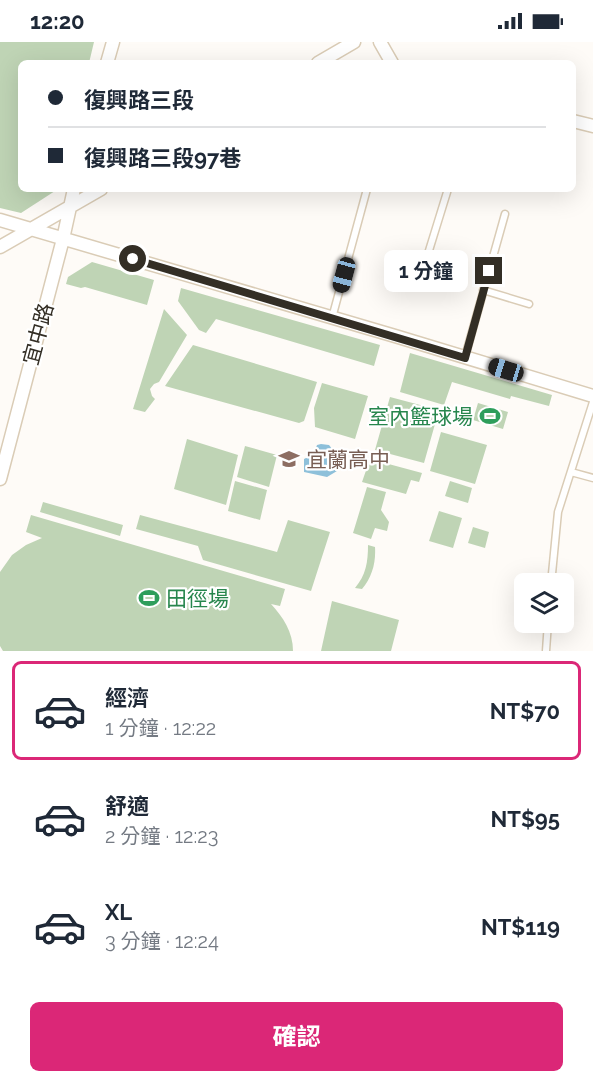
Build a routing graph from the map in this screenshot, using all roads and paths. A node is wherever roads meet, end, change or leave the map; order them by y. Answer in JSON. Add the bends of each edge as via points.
{"nodes":[{"id":1,"x":113,"y":42,"type":"edge"},
{"id":2,"x":354,"y":42,"type":"edge"},
{"id":3,"x":380,"y":42,"type":"edge"},
{"id":4,"x":108,"y":60,"type":"edge"},
{"id":5,"x":323,"y":60,"type":"edge"},
{"id":6,"x":390,"y":60,"type":"edge"},
{"id":7,"x":576,"y":122,"type":"edge"},
{"id":8,"x":593,"y":126,"type":"edge"},
{"id":9,"x":73,"y":192,"type":"edge"},
{"id":10,"x":96,"y":192,"type":"edge"},
{"id":11,"x":366,"y":192,"type":"edge"},
{"id":12,"x":447,"y":192,"type":"edge"},
{"id":13,"x":70,"y":206,"type":"junction"},
{"id":14,"x":505,"y":214,"type":"dead end"},
{"id":15,"x":0,"y":220,"type":"edge"},
{"id":16,"x":30,"y":228,"type":"junction"},
{"id":17,"x":63,"y":239,"type":"junction"},
{"id":18,"x":0,"y":247,"type":"edge"},
{"id":19,"x":427,"y":257,"type":"dead end"},
{"id":20,"x":483,"y":290,"type":"junction"},
{"id":21,"x":529,"y":304,"type":"dead end"},
{"id":22,"x":332,"y":318,"type":"junction"},
{"id":23,"x":465,"y":358,"type":"junction"},
{"id":24,"x":593,"y":396,"type":"edge"},
{"id":25,"x":593,"y":402,"type":"edge"},
{"id":26,"x":571,"y":472,"type":"junction"},
{"id":27,"x":593,"y":478,"type":"edge"},
{"id":28,"x":0,"y":479,"type":"edge"},
{"id":29,"x":552,"y":573,"type":"edge"},
{"id":30,"x":547,"y":633,"type":"edge"},
{"id":31,"x":546,"y":651,"type":"edge"}],
"edges":[{"from":1,"to":4,"type":"street"},
{"from":2,"to":5,"type":"street"},
{"from":3,"to":6,"type":"street"},
{"from":7,"to":8,"type":"street"},
{"from":9,"to":13,"type":"street","name":"宜中路"},
{"from":10,"to":13,"type":"street"},
{"from":11,"to":22,"type":"lane"},
{"from":12,"to":19,"type":"lane"},
{"from":13,"to":16,"type":"street"},
{"from":13,"to":17,"type":"street","name":"宜中路"},
{"from":14,"to":20,"type":"lane"},
{"from":15,"to":16,"type":"street"},
{"from":16,"to":17,"type":"street"},
{"from":16,"to":18,"type":"street"},
{"from":17,"to":22,"type":"street"},
{"from":17,"to":28,"type":"street","name":"宜中路"},
{"from":20,"to":21,"type":"lane"},
{"from":20,"to":23,"type":"lane"},
{"from":22,"to":23,"type":"street"},
{"from":23,"to":24,"type":"street"},
{"from":25,"to":26,"type":"lane"},
{"from":26,"to":27,"type":"lane"},
{"from":26,"to":29,"type":"lane","via":[[558,512]]},
{"from":30,"to":31,"type":"lane"}]}
